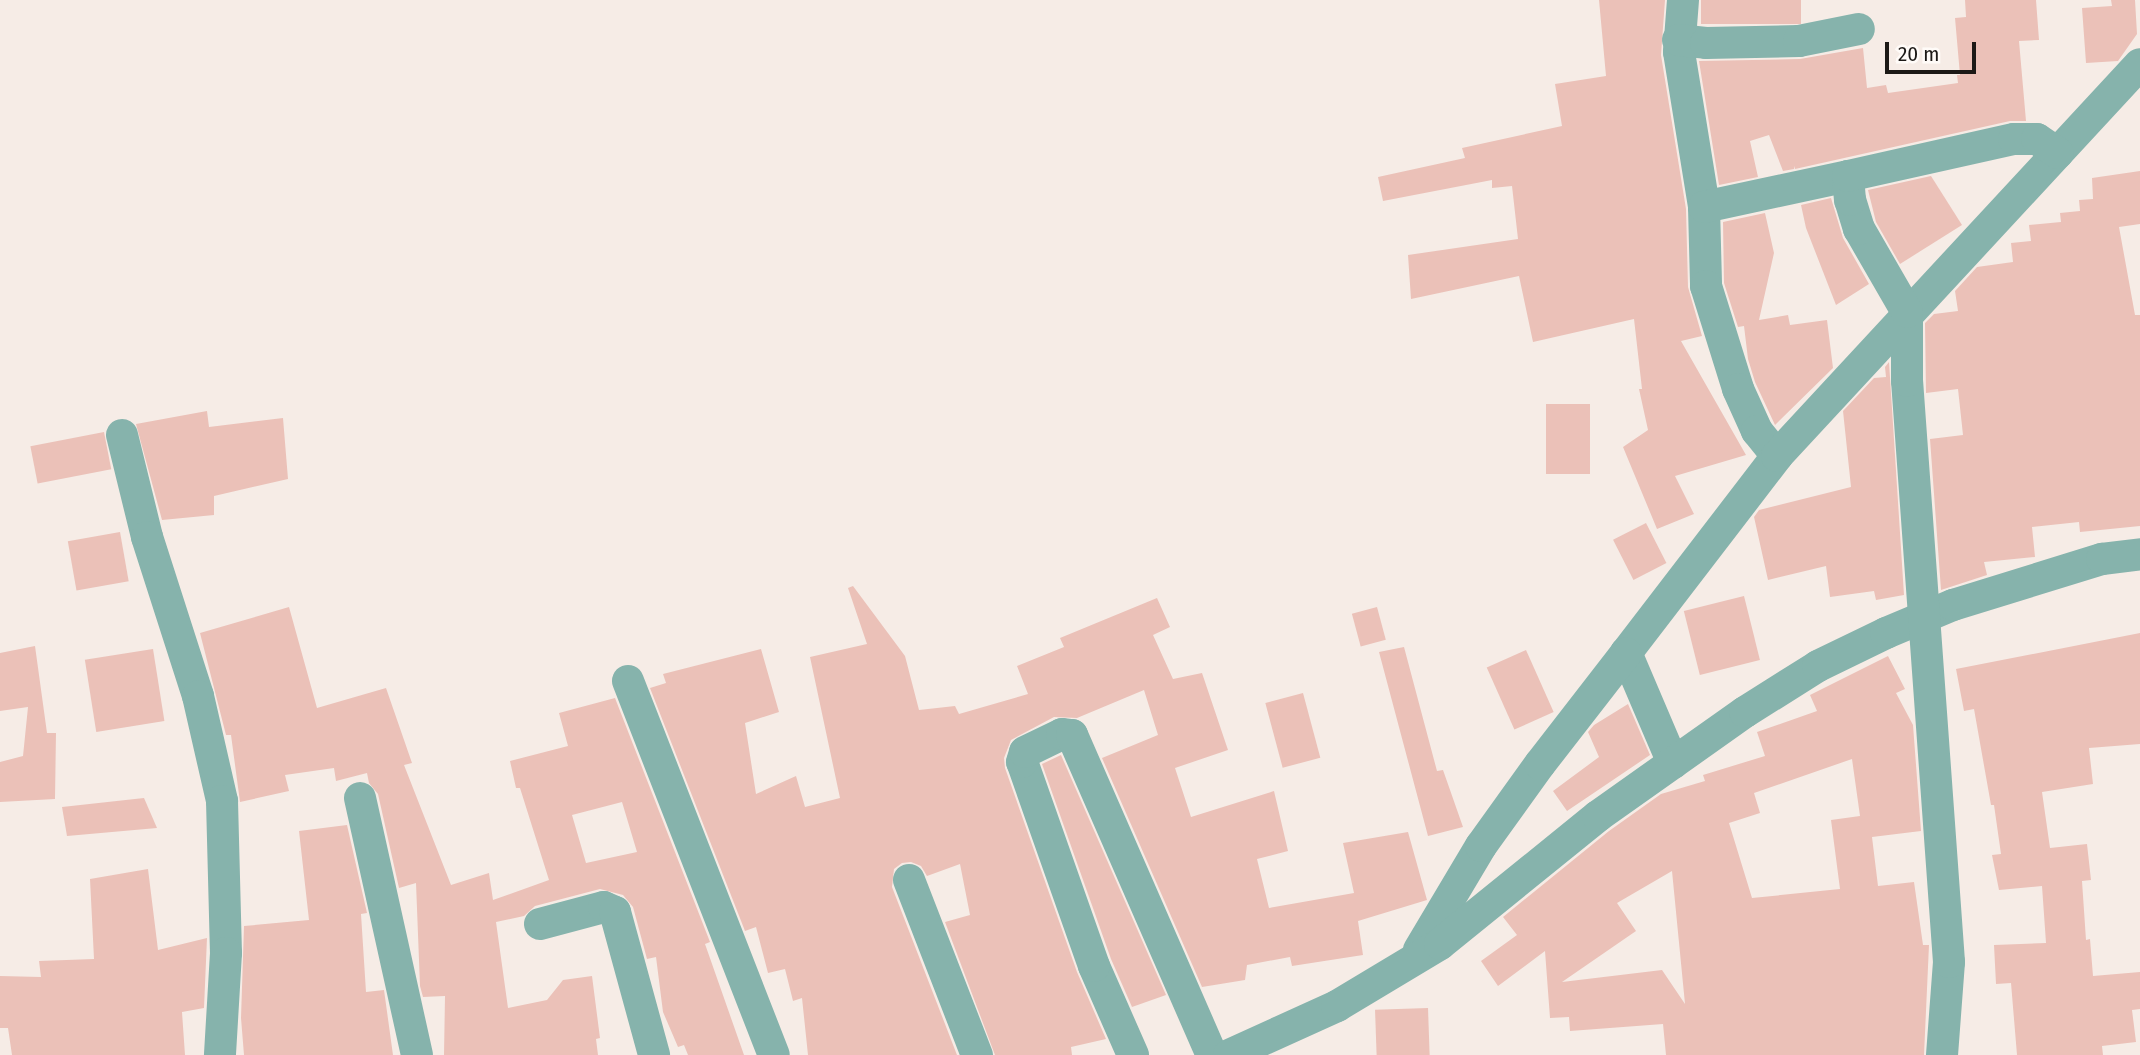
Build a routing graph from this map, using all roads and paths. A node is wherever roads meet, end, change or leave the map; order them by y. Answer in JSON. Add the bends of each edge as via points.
{"nodes":[{"id":1,"x":1683,"y":0,"type":"edge"},
{"id":2,"x":1859,"y":29,"type":"dead end"},
{"id":3,"x":1678,"y":40,"type":"junction"},
{"id":4,"x":2140,"y":64,"type":"edge"},
{"id":5,"x":2049,"y":147,"type":"junction"},
{"id":6,"x":1848,"y":176,"type":"junction"},
{"id":7,"x":1704,"y":207,"type":"junction"},
{"id":8,"x":1898,"y":299,"type":"junction"},
{"id":9,"x":122,"y":435,"type":"dead end"},
{"id":10,"x":1767,"y":444,"type":"junction"},
{"id":11,"x":2140,"y":554,"type":"edge"},
{"id":12,"x":1924,"y":617,"type":"junction"},
{"id":13,"x":1626,"y":653,"type":"junction"},
{"id":14,"x":628,"y":681,"type":"dead end"},
{"id":15,"x":1673,"y":763,"type":"junction"},
{"id":16,"x":360,"y":798,"type":"dead end"},
{"id":17,"x":909,"y":880,"type":"dead end"},
{"id":18,"x":540,"y":924,"type":"dead end"},
{"id":19,"x":1415,"y":957,"type":"junction"},
{"id":20,"x":1203,"y":1034,"type":"edge"},
{"id":21,"x":1131,"y":1051,"type":"edge"},
{"id":22,"x":220,"y":1055,"type":"edge"},
{"id":23,"x":417,"y":1055,"type":"edge"},
{"id":24,"x":654,"y":1055,"type":"edge"},
{"id":25,"x":774,"y":1055,"type":"edge"},
{"id":26,"x":977,"y":1055,"type":"edge"},
{"id":27,"x":1229,"y":1055,"type":"edge"},
{"id":28,"x":1942,"y":1055,"type":"edge"}],
"edges":[{"from":1,"to":3,"type":"street"},
{"from":2,"to":3,"type":"street","via":[[1799,41]]},
{"from":3,"to":7,"type":"street"},
{"from":4,"to":5,"type":"street"},
{"from":5,"to":6,"type":"street","via":[[2014,139]]},
{"from":5,"to":8,"type":"street"},
{"from":6,"to":7,"type":"street"},
{"from":6,"to":8,"type":"street","via":[[1859,229]]},
{"from":7,"to":10,"type":"street","via":[[1706,286],[1738,390]]},
{"from":8,"to":10,"type":"street"},
{"from":8,"to":12,"type":"street"},
{"from":9,"to":22,"type":"street","via":[[147,537],[198,696],[222,801],[226,953]]},
{"from":10,"to":13,"type":"street"},
{"from":11,"to":12,"type":"street","via":[[2102,559],[2023,582]]},
{"from":12,"to":15,"type":"street","via":[[1818,667]]},
{"from":12,"to":28,"type":"street","via":[[1949,962]]},
{"from":13,"to":15,"type":"street"},
{"from":13,"to":19,"type":"street","via":[[1481,846]]},
{"from":14,"to":25,"type":"street"},
{"from":15,"to":19,"type":"street","via":[[1598,816],[1440,944]]},
{"from":16,"to":23,"type":"street"},
{"from":17,"to":26,"type":"street"},
{"from":18,"to":24,"type":"street","via":[[604,907],[615,912]]},
{"from":19,"to":27,"type":"street","via":[[1336,1006]]},
{"from":20,"to":21,"type":"street","via":[[1073,735],[1062,734],[1025,752],[1021,762],[1094,966]]}]}
